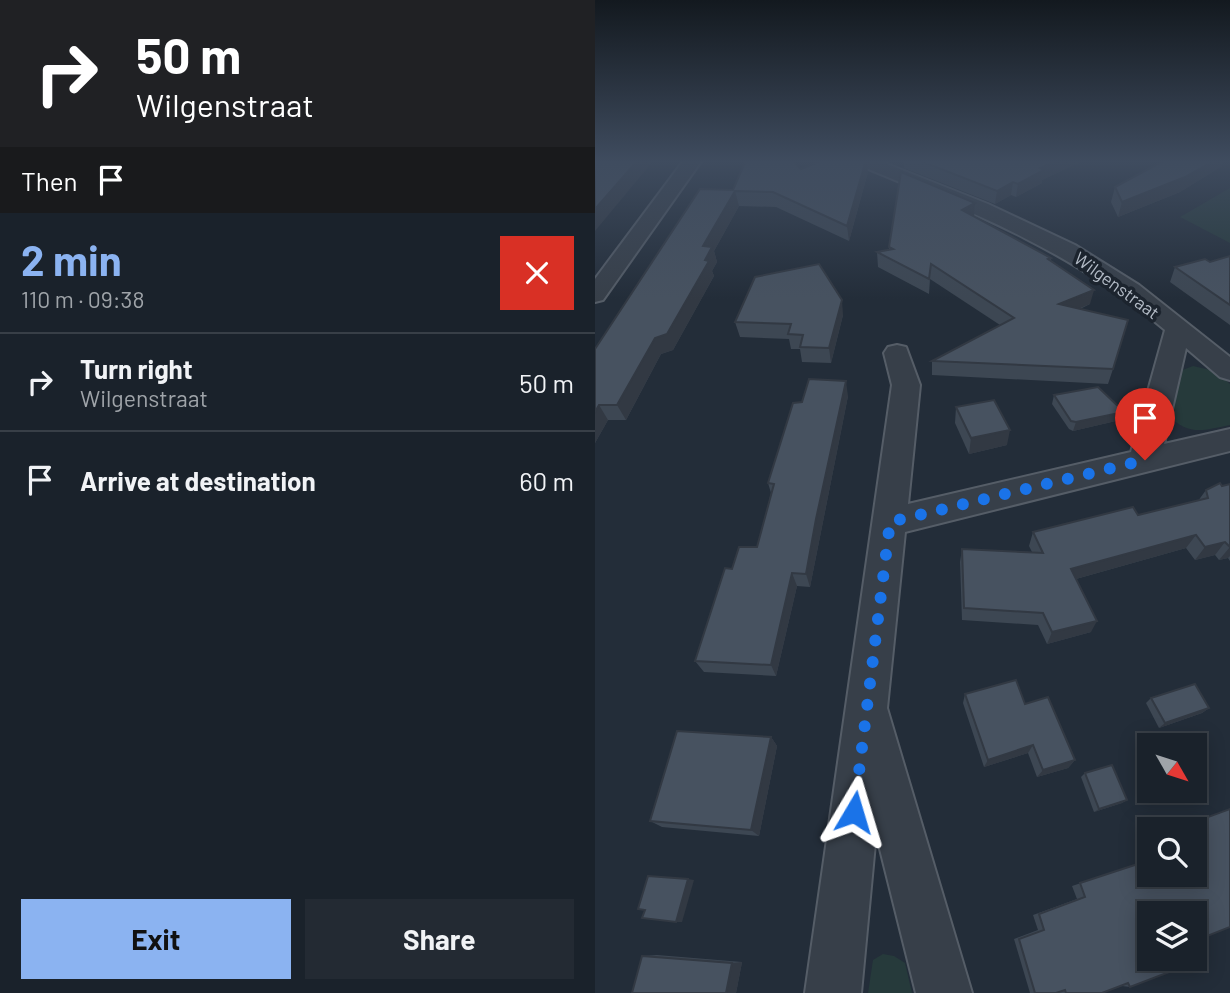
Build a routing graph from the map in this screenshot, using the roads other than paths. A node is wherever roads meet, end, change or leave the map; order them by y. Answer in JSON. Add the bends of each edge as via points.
{"nodes":[{"id":1,"x":660,"y":206,"type":"edge"},
{"id":2,"x":977,"y":206,"type":"edge"},
{"id":3,"x":595,"y":295,"type":"edge"},
{"id":4,"x":1178,"y":329,"type":"junction"},
{"id":5,"x":897,"y":353,"type":"dead end"},
{"id":6,"x":1230,"y":371,"type":"edge"},
{"id":7,"x":1230,"y":440,"type":"edge"},
{"id":8,"x":1145,"y":460,"type":"junction"},
{"id":9,"x":890,"y":522,"type":"junction"},
{"id":10,"x":866,"y":708,"type":"junction"},
{"id":11,"x":833,"y":993,"type":"edge"},
{"id":12,"x":944,"y":993,"type":"edge"}],
"edges":[{"from":1,"to":3,"type":"street"},
{"from":2,"to":4,"type":"street","name":"Wilgenstraat","via":[[1098,267]]},
{"from":4,"to":6,"type":"street","name":"Wilgenstraat"},
{"from":4,"to":8,"type":"street","name":"Wilgenstraat"},
{"from":5,"to":9,"type":"street","via":[[905,385]]},
{"from":7,"to":8,"type":"street"},
{"from":8,"to":9,"type":"street"},
{"from":9,"to":10,"type":"street"},
{"from":10,"to":11,"type":"street"},
{"from":10,"to":12,"type":"street"}]}
